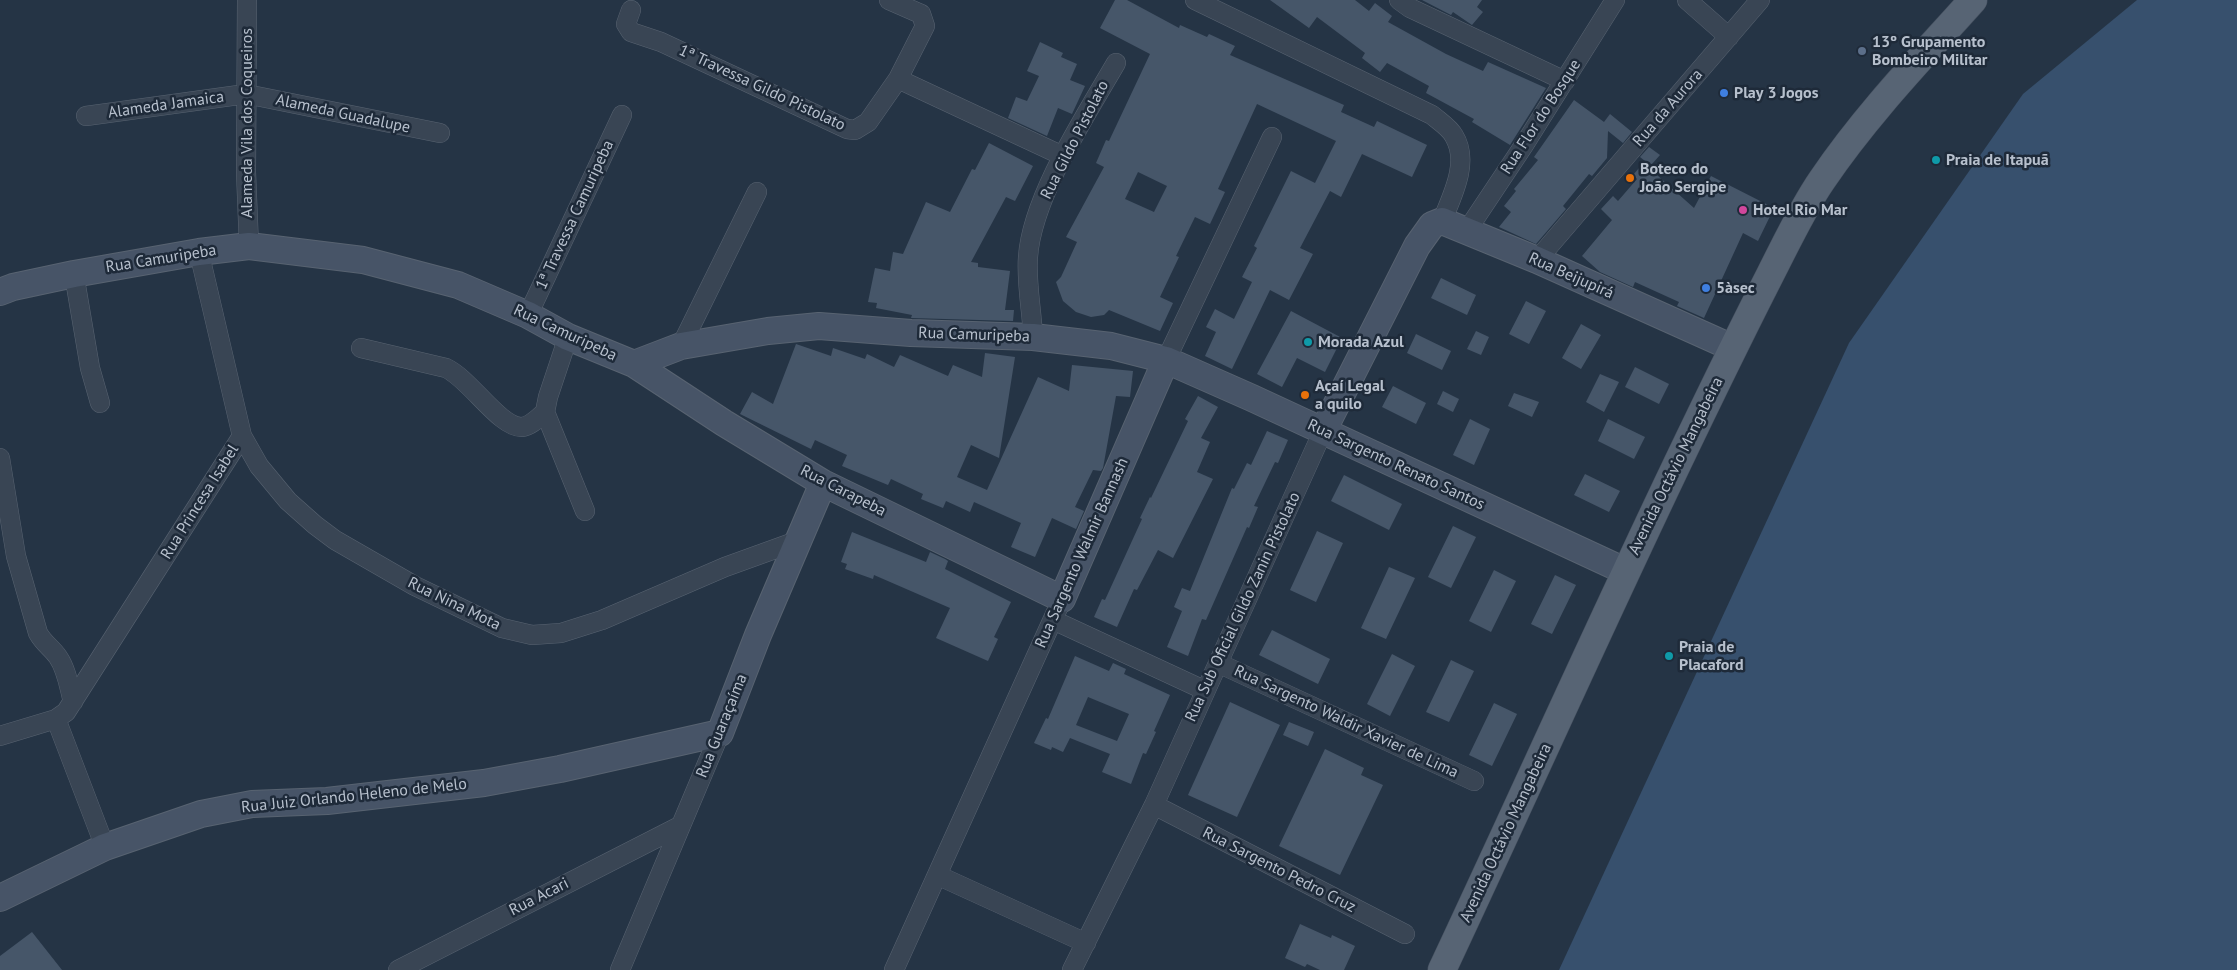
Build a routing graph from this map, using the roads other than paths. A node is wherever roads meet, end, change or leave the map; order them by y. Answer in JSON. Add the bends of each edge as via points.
{"nodes":[{"id":1,"x":247,"y":0,"type":"edge"},
{"id":2,"x":889,"y":0,"type":"edge"},
{"id":3,"x":1195,"y":0,"type":"edge"},
{"id":4,"x":1399,"y":0,"type":"edge"},
{"id":5,"x":1615,"y":0,"type":"edge"},
{"id":6,"x":1687,"y":0,"type":"edge"},
{"id":7,"x":1760,"y":0,"type":"edge"},
{"id":8,"x":1973,"y":0,"type":"edge"},
{"id":9,"x":631,"y":10,"type":"dead end"},
{"id":10,"x":1729,"y":36,"type":"junction"},
{"id":11,"x":1116,"y":63,"type":"dead end"},
{"id":12,"x":898,"y":79,"type":"junction"},
{"id":13,"x":1564,"y":81,"type":"junction"},
{"id":14,"x":246,"y":94,"type":"junction"},
{"id":15,"x":622,"y":114,"type":"dead end"},
{"id":16,"x":86,"y":116,"type":"dead end"},
{"id":17,"x":440,"y":133,"type":"dead end"},
{"id":18,"x":1272,"y":137,"type":"dead end"},
{"id":19,"x":1063,"y":156,"type":"junction"},
{"id":20,"x":757,"y":192,"type":"dead end"},
{"id":21,"x":1442,"y":221,"type":"junction"},
{"id":22,"x":1466,"y":232,"type":"junction"},
{"id":23,"x":249,"y":246,"type":"junction"},
{"id":24,"x":199,"y":252,"type":"junction"},
{"id":25,"x":1538,"y":260,"type":"junction"},
{"id":26,"x":74,"y":274,"type":"junction"},
{"id":27,"x":0,"y":292,"type":"edge"},
{"id":28,"x":528,"y":315,"type":"junction"},
{"id":29,"x":568,"y":337,"type":"junction"},
{"id":30,"x":1033,"y":337,"type":"junction"},
{"id":31,"x":682,"y":346,"type":"junction"},
{"id":32,"x":361,"y":348,"type":"dead end"},
{"id":33,"x":1733,"y":348,"type":"junction"},
{"id":34,"x":1166,"y":360,"type":"junction"},
{"id":35,"x":634,"y":364,"type":"junction"},
{"id":36,"x":100,"y":403,"type":"dead end"},
{"id":37,"x":546,"y":412,"type":"junction"},
{"id":38,"x":1323,"y":431,"type":"junction"},
{"id":39,"x":242,"y":436,"type":"junction"},
{"id":40,"x":0,"y":458,"type":"edge"},
{"id":41,"x":823,"y":482,"type":"junction"},
{"id":42,"x":585,"y":511,"type":"dead end"},
{"id":43,"x":797,"y":541,"type":"junction"},
{"id":44,"x":1626,"y":571,"type":"junction"},
{"id":45,"x":1057,"y":609,"type":"junction"},
{"id":46,"x":1218,"y":663,"type":"junction"},
{"id":47,"x":1204,"y":690,"type":"junction"},
{"id":48,"x":73,"y":702,"type":"junction"},
{"id":49,"x":56,"y":719,"type":"junction"},
{"id":50,"x":720,"y":733,"type":"junction"},
{"id":51,"x":0,"y":736,"type":"edge"},
{"id":52,"x":1474,"y":781,"type":"dead end"},
{"id":53,"x":1154,"y":805,"type":"junction"},
{"id":54,"x":680,"y":826,"type":"junction"},
{"id":55,"x":105,"y":847,"type":"junction"},
{"id":56,"x":937,"y":875,"type":"junction"},
{"id":57,"x":0,"y":898,"type":"edge"},
{"id":58,"x":1405,"y":934,"type":"dead end"},
{"id":59,"x":1086,"y":943,"type":"junction"},
{"id":60,"x":398,"y":970,"type":"edge"},
{"id":61,"x":620,"y":970,"type":"edge"},
{"id":62,"x":894,"y":970,"type":"edge"},
{"id":63,"x":1072,"y":970,"type":"edge"},
{"id":64,"x":1442,"y":970,"type":"edge"}],
"edges":[{"from":1,"to":14,"type":"street","name":"Alameda Vila dos Coqueiros"},
{"from":2,"to":12,"type":"street","name":"1ª Travessa Gildo Pistolato","via":[[921,14],[925,26]]},
{"from":3,"to":21,"type":"street","via":[[1432,115],[1444,125],[1454,135],[1461,163]]},
{"from":4,"to":13,"type":"street"},
{"from":5,"to":13,"type":"street","name":"Rua Flor do Bosque"},
{"from":6,"to":10,"type":"street"},
{"from":7,"to":10,"type":"street","name":"Rua da Aurora"},
{"from":8,"to":33,"type":"main road","name":"Avenida Octávio Mangabeira","via":[[1900,81],[1821,182]]},
{"from":9,"to":12,"type":"street","name":"1ª Travessa Gildo Pistolato","via":[[626,24],[631,32],[661,42],[847,129],[856,130],[868,122]]},
{"from":10,"to":25,"type":"street","name":"Rua da Aurora"},
{"from":11,"to":19,"type":"street","name":"Rua Gildo Pistolato"},
{"from":12,"to":19,"type":"street"},
{"from":13,"to":22,"type":"street","name":"Rua Flor do Bosque"},
{"from":14,"to":16,"type":"street","name":"Alameda Jamaica"},
{"from":14,"to":17,"type":"street","name":"Alameda Guadalupe"},
{"from":14,"to":23,"type":"street","name":"Alameda Vila dos Coqueiros"},
{"from":15,"to":28,"type":"street","name":"1ª Travessa Camuripeba"},
{"from":18,"to":34,"type":"street","name":"Rua Sargento Walmir Bannash"},
{"from":19,"to":30,"type":"street","name":"Rua Gildo Pistolato","via":[[1033,228],[1029,250]]},
{"from":20,"to":31,"type":"street"},
{"from":21,"to":22,"type":"main road","name":"Rua Beijupirá"},
{"from":21,"to":38,"type":"main road","name":"Rua Sub Oficial Gildo Zanin Pistolato","via":[[1432,225],[1417,246]]},
{"from":22,"to":25,"type":"main road","name":"Rua Beijupirá"},
{"from":23,"to":24,"type":"main road","name":"Rua Camuripeba"},
{"from":23,"to":28,"type":"main road","name":"Rua Camuripeba","via":[[363,260],[458,285]]},
{"from":24,"to":26,"type":"main road","name":"Rua Camuripeba"},
{"from":24,"to":39,"type":"street","name":"Rua Princesa Isabel"},
{"from":25,"to":33,"type":"main road","name":"Rua Beijupirá"},
{"from":26,"to":27,"type":"main road","name":"Rua Camuripeba"},
{"from":26,"to":36,"type":"street","via":[[90,368]]},
{"from":28,"to":29,"type":"main road","name":"Rua Camuripeba"},
{"from":29,"to":35,"type":"main road","name":"Rua Camuripeba"},
{"from":29,"to":37,"type":"street","via":[[548,396]]},
{"from":30,"to":31,"type":"main road","name":"Rua Camuripeba","via":[[819,326]]},
{"from":30,"to":34,"type":"main road","name":"Rua Camuripeba","via":[[1111,346]]},
{"from":31,"to":35,"type":"main road","name":"Rua Camuripeba"},
{"from":32,"to":37,"type":"street","via":[[457,373],[498,416],[512,425],[522,427],[531,424]]},
{"from":33,"to":44,"type":"main road","name":"Avenida Octávio Mangabeira"},
{"from":34,"to":38,"type":"main road","name":"Rua Sargento Renato Santos"},
{"from":34,"to":45,"type":"main road","name":"Rua Sargento Walmir Bannash"},
{"from":35,"to":41,"type":"main road","name":"Rua Carapeba"},
{"from":37,"to":42,"type":"street"},
{"from":38,"to":44,"type":"main road","name":"Rua Sargento Renato Santos"},
{"from":38,"to":46,"type":"street","name":"Rua Sub Oficial Gildo Zanin Pistolato"},
{"from":39,"to":43,"type":"street","name":"Rua Nina Mota","via":[[259,466],[288,501],[335,540],[432,595],[502,628],[532,635],[560,633],[602,620],[725,567]]},
{"from":39,"to":48,"type":"street","name":"Rua Princesa Isabel"},
{"from":40,"to":48,"type":"street","via":[[16,556],[36,623],[44,644],[58,656]]},
{"from":41,"to":43,"type":"main road","name":"Rua Guaraçaíma"},
{"from":41,"to":45,"type":"main road","name":"Rua Carapeba"},
{"from":43,"to":50,"type":"main road","name":"Rua Guaraçaíma"},
{"from":44,"to":64,"type":"main road","name":"Avenida Octávio Mangabeira"},
{"from":45,"to":47,"type":"street","name":"Rua Carapeba"},
{"from":45,"to":56,"type":"street","name":"Rua Sargento Walmir Bannash"},
{"from":46,"to":47,"type":"street","name":"Rua Sub Oficial Gildo Zanin Pistolato"},
{"from":46,"to":52,"type":"street","name":"Rua Sargento Waldir Xavier de Lima"},
{"from":47,"to":53,"type":"street","name":"Rua Sub Oficial Gildo Zanin Pistolato"},
{"from":48,"to":49,"type":"street","name":"Rua Princesa Isabel"},
{"from":49,"to":51,"type":"street","name":"Rua Princesa Isabel"},
{"from":49,"to":55,"type":"street"},
{"from":50,"to":54,"type":"street","name":"Rua Guaraçaíma"},
{"from":50,"to":55,"type":"main road","name":"Rua Juiz Orlando Heleno de Melo","via":[[484,783],[328,801],[252,804],[201,814]]},
{"from":53,"to":58,"type":"street","name":"Rua Sargento Pedro Cruz"},
{"from":53,"to":59,"type":"street","name":"Rua Sub Oficial Gildo Zanin Pistolato"},
{"from":54,"to":60,"type":"street","name":"Rua Acari"},
{"from":54,"to":61,"type":"street","name":"Rua Guaraçaíma"},
{"from":55,"to":57,"type":"main road","name":"Rua Juiz Orlando Heleno de Melo"},
{"from":56,"to":59,"type":"street"},
{"from":56,"to":62,"type":"street","name":"Rua Sargento Walmir Bannash"},
{"from":59,"to":63,"type":"street","name":"Rua Sub Oficial Gildo Zanin Pistolato"}]}
